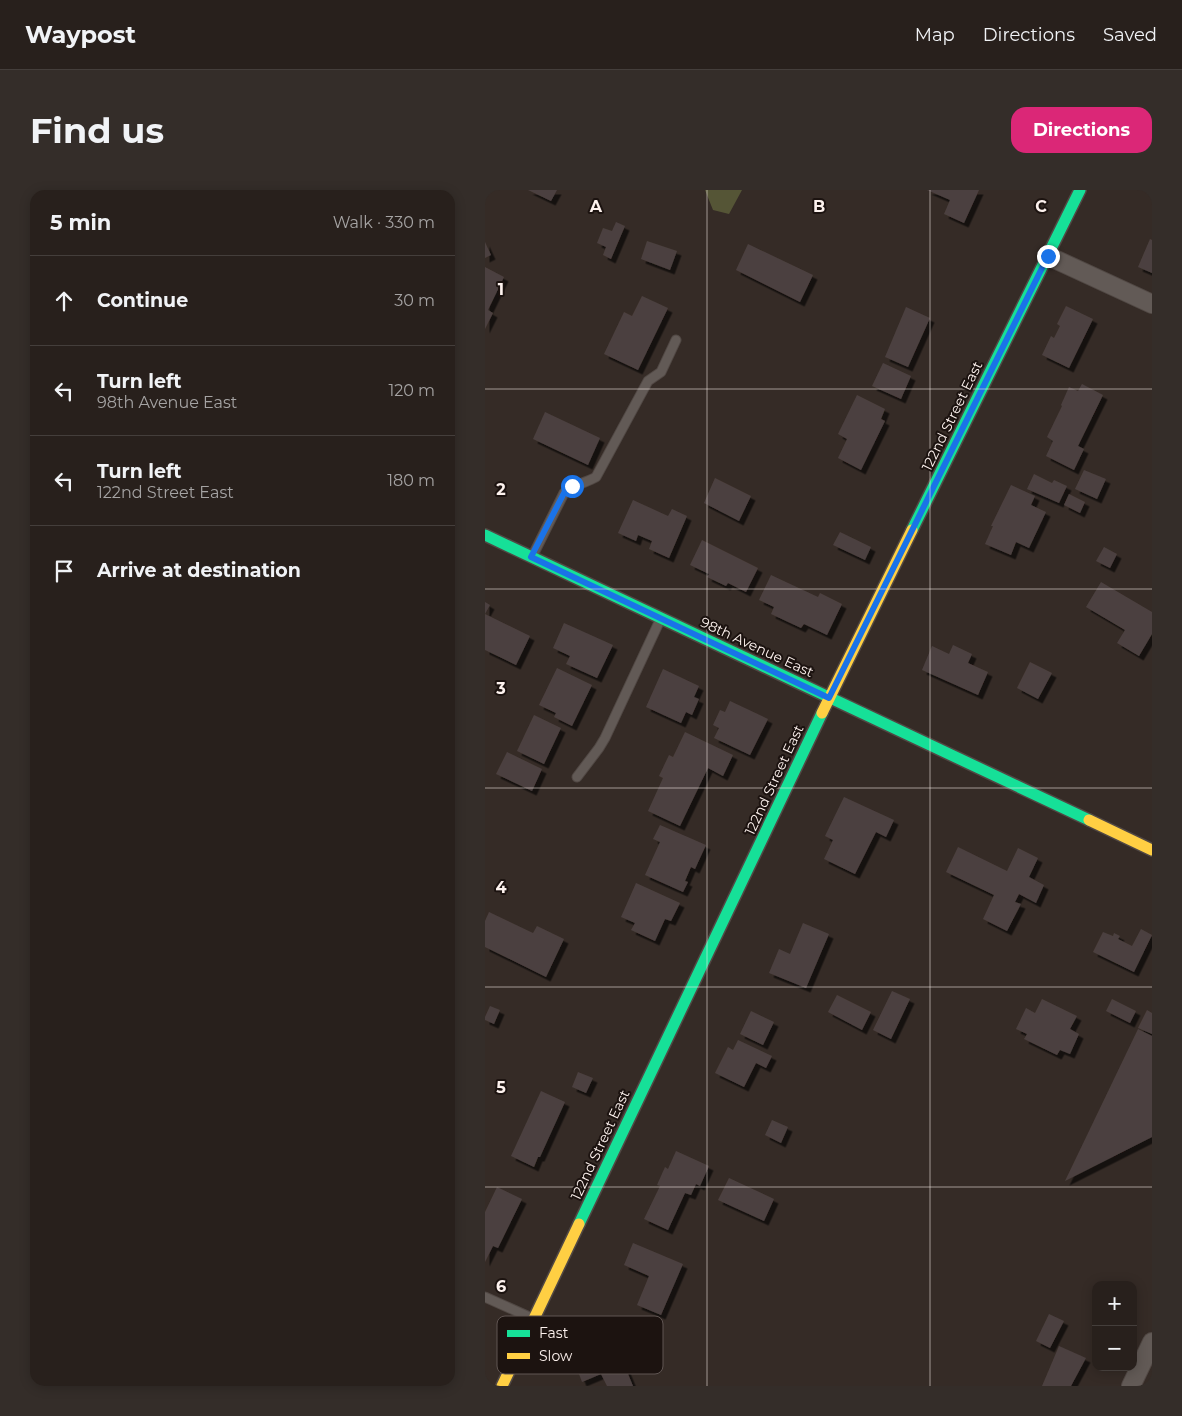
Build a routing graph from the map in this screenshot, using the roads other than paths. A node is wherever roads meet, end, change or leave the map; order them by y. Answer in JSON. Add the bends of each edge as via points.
{"nodes":[{"id":1,"x":1080,"y":190,"type":"edge"},
{"id":2,"x":1048,"y":256,"type":"junction"},
{"id":3,"x":1152,"y":304,"type":"edge"},
{"id":4,"x":676,"y":340,"type":"dead end"},
{"id":5,"x":485,"y":535,"type":"edge"},
{"id":6,"x":531,"y":557,"type":"junction"},
{"id":7,"x":661,"y":618,"type":"junction"},
{"id":8,"x":829,"y":698,"type":"junction"},
{"id":9,"x":577,"y":777,"type":"dead end"},
{"id":10,"x":1152,"y":850,"type":"edge"},
{"id":11,"x":485,"y":1297,"type":"edge"},
{"id":12,"x":525,"y":1316,"type":"edge"},
{"id":13,"x":536,"y":1316,"type":"edge"},
{"id":14,"x":1152,"y":1342,"type":"edge"},
{"id":15,"x":508,"y":1374,"type":"edge"},
{"id":16,"x":502,"y":1386,"type":"edge"},
{"id":17,"x":1131,"y":1386,"type":"edge"}],
"edges":[{"from":1,"to":2,"type":"street","name":"122nd Street East"},
{"from":2,"to":3,"type":"street"},
{"from":2,"to":8,"type":"street","name":"122nd Street East"},
{"from":4,"to":6,"type":"lane","via":[[661,372],[649,381],[596,477],[572,486],[564,493]]},
{"from":5,"to":6,"type":"street","name":"98th Avenue East"},
{"from":6,"to":7,"type":"street","name":"98th Avenue East"},
{"from":7,"to":8,"type":"street","name":"98th Avenue East"},
{"from":7,"to":9,"type":"lane","via":[[605,738]]},
{"from":8,"to":10,"type":"street","name":"98th Avenue East"},
{"from":8,"to":13,"type":"street","name":"122nd Street East"},
{"from":11,"to":12,"type":"lane"},
{"from":14,"to":17,"type":"street"},
{"from":15,"to":16,"type":"street","name":"122nd Street East"}]}
